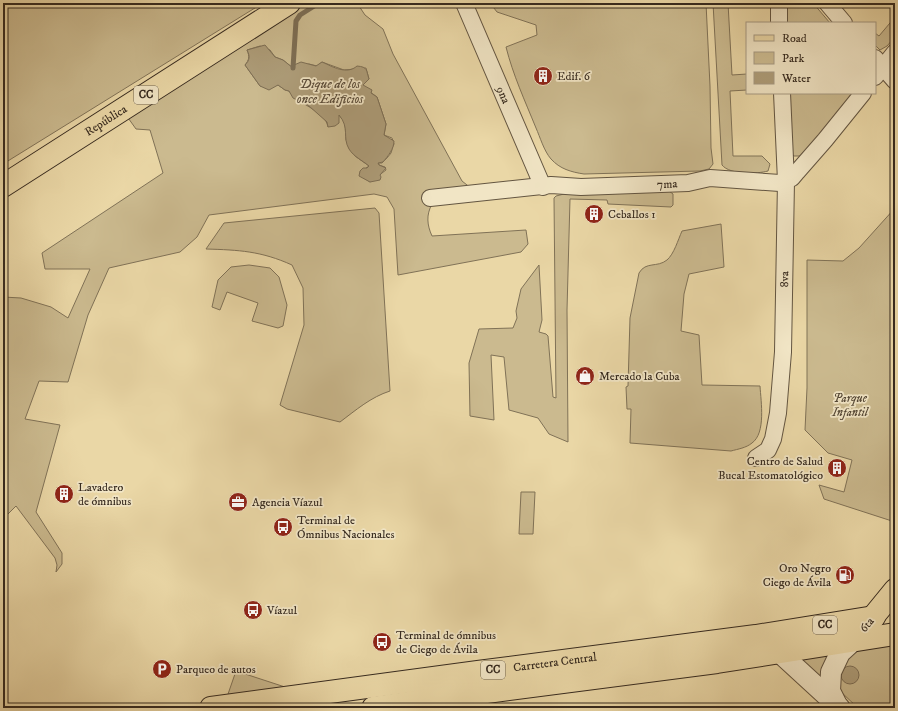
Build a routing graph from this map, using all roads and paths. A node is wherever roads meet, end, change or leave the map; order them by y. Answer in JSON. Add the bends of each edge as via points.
{"nodes":[{"id":1,"x":289,"y":3,"type":"edge"},
{"id":2,"x":464,"y":3,"type":"edge"},
{"id":3,"x":779,"y":3,"type":"edge"},
{"id":4,"x":827,"y":3,"type":"edge"},
{"id":5,"x":779,"y":22,"type":"edge"},
{"id":6,"x":843,"y":22,"type":"edge"},
{"id":7,"x":895,"y":52,"type":"edge"},
{"id":8,"x":878,"y":68,"type":"edge"},
{"id":9,"x":895,"y":81,"type":"edge"},
{"id":10,"x":782,"y":94,"type":"edge"},
{"id":11,"x":862,"y":94,"type":"edge"},
{"id":12,"x":786,"y":181,"type":"junction"},
{"id":13,"x":3,"y":186,"type":"edge"},
{"id":14,"x":543,"y":187,"type":"junction"},
{"id":15,"x":430,"y":198,"type":"dead end"},
{"id":16,"x":756,"y":458,"type":"dead end"},
{"id":17,"x":895,"y":590,"type":"edge"},
{"id":18,"x":874,"y":617,"type":"junction"},
{"id":19,"x":895,"y":634,"type":"edge"},
{"id":20,"x":853,"y":641,"type":"junction"},
{"id":21,"x":778,"y":643,"type":"junction"},
{"id":22,"x":838,"y":707,"type":"edge"},
{"id":23,"x":211,"y":708,"type":"edge"},
{"id":24,"x":373,"y":708,"type":"edge"}],
"edges":[{"from":1,"to":13,"type":"main road","name":"República","number":"CC"},
{"from":2,"to":14,"type":"street","name":"9na"},
{"from":3,"to":5,"type":"street"},
{"from":4,"to":6,"type":"street"},
{"from":7,"to":8,"type":"street"},
{"from":8,"to":9,"type":"street"},
{"from":10,"to":12,"type":"street","name":"8va"},
{"from":11,"to":12,"type":"street","via":[[797,172]]},
{"from":12,"to":14,"type":"street","name":"7ma","via":[[780,183],[710,178],[688,182]]},
{"from":12,"to":16,"type":"street","name":"8va","via":[[783,352],[778,414],[768,450]]},
{"from":14,"to":15,"type":"street","name":"7ma"},
{"from":17,"to":18,"type":"main road","name":"6ta"},
{"from":18,"to":20,"type":"main road","name":"6ta"},
{"from":18,"to":21,"type":"main road","name":"Carretera Central","number":"CC"},
{"from":19,"to":20,"type":"main road","number":"CC"},
{"from":20,"to":21,"type":"main road","name":"Carretera Central","number":"CC"},
{"from":20,"to":22,"type":"street","via":[[840,653],[831,672],[830,691]]},
{"from":21,"to":22,"type":"street"},
{"from":21,"to":23,"type":"main road","name":"Carretera Central","number":"CC","via":[[478,672]]},
{"from":21,"to":24,"type":"main road","name":"Carretera Central","number":"CC"}]}
